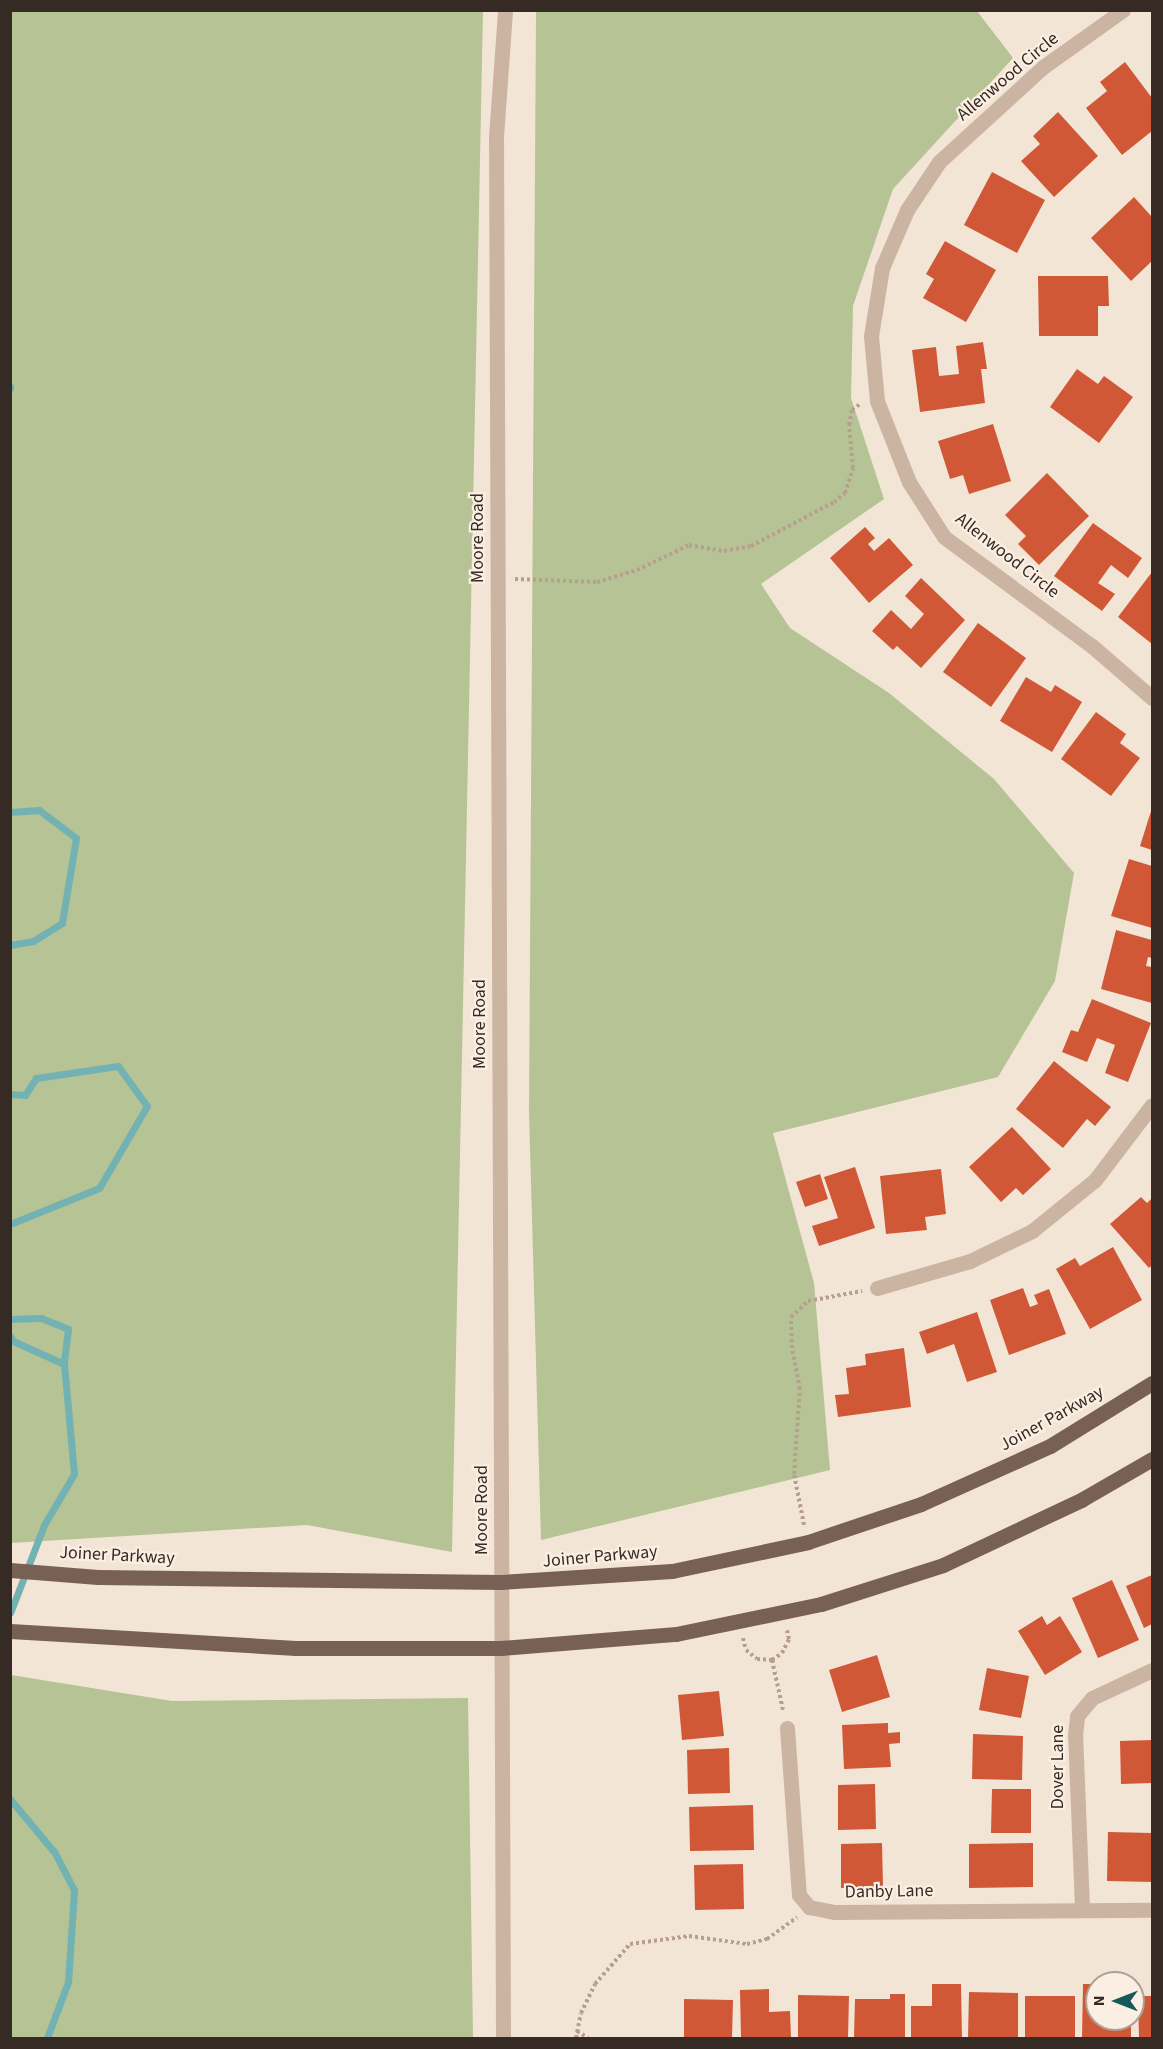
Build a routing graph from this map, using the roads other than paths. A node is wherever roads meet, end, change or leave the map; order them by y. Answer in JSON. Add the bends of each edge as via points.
{"nodes":[{"id":1,"x":505,"y":10,"type":"edge"},
{"id":2,"x":1123,"y":10,"type":"edge"},
{"id":3,"x":1152,"y":698,"type":"edge"},
{"id":4,"x":1152,"y":1105,"type":"edge"},
{"id":5,"x":877,"y":1288,"type":"road end"},
{"id":6,"x":1152,"y":1383,"type":"edge"},
{"id":7,"x":1152,"y":1459,"type":"edge"},
{"id":8,"x":10,"y":1569,"type":"edge"},
{"id":9,"x":501,"y":1582,"type":"junction"},
{"id":10,"x":10,"y":1631,"type":"edge"},
{"id":11,"x":501,"y":1648,"type":"junction"},
{"id":12,"x":1152,"y":1670,"type":"edge"},
{"id":13,"x":787,"y":1728,"type":"road end"},
{"id":14,"x":1082,"y":1907,"type":"junction"},
{"id":15,"x":1152,"y":1910,"type":"edge"},
{"id":16,"x":503,"y":2038,"type":"edge"}],
"edges":[{"from":1,"to":9,"type":"street","name":"Moore Road","via":[[496,137]]},
{"from":2,"to":3,"type":"street","name":"Allenwood Circle","via":[[1043,68],[948,154],[907,210],[880,279],[871,336],[877,401],[909,482],[944,537],[1092,645]]},
{"from":4,"to":5,"type":"street","via":[[1095,1180],[1032,1231],[970,1261]]},
{"from":6,"to":9,"type":"main road","name":"Joiner Parkway","via":[[1050,1446],[983,1478],[860,1527],[672,1571]]},
{"from":7,"to":11,"type":"main road","via":[[1081,1500],[943,1565],[782,1613],[623,1640]]},
{"from":8,"to":9,"type":"main road","name":"Joiner Parkway","via":[[98,1577]]},
{"from":9,"to":11,"type":"street","name":"Moore Road"},
{"from":10,"to":11,"type":"main road","via":[[295,1648]]},
{"from":11,"to":16,"type":"street","name":"Moore Road"},
{"from":12,"to":14,"type":"street","name":"Dover Lane","via":[[1092,1698],[1077,1716]]},
{"from":13,"to":14,"type":"street","name":"Danby Lane","via":[[799,1895],[809,1907],[834,1912]]},
{"from":14,"to":15,"type":"street","name":"Danby Lane"}]}
